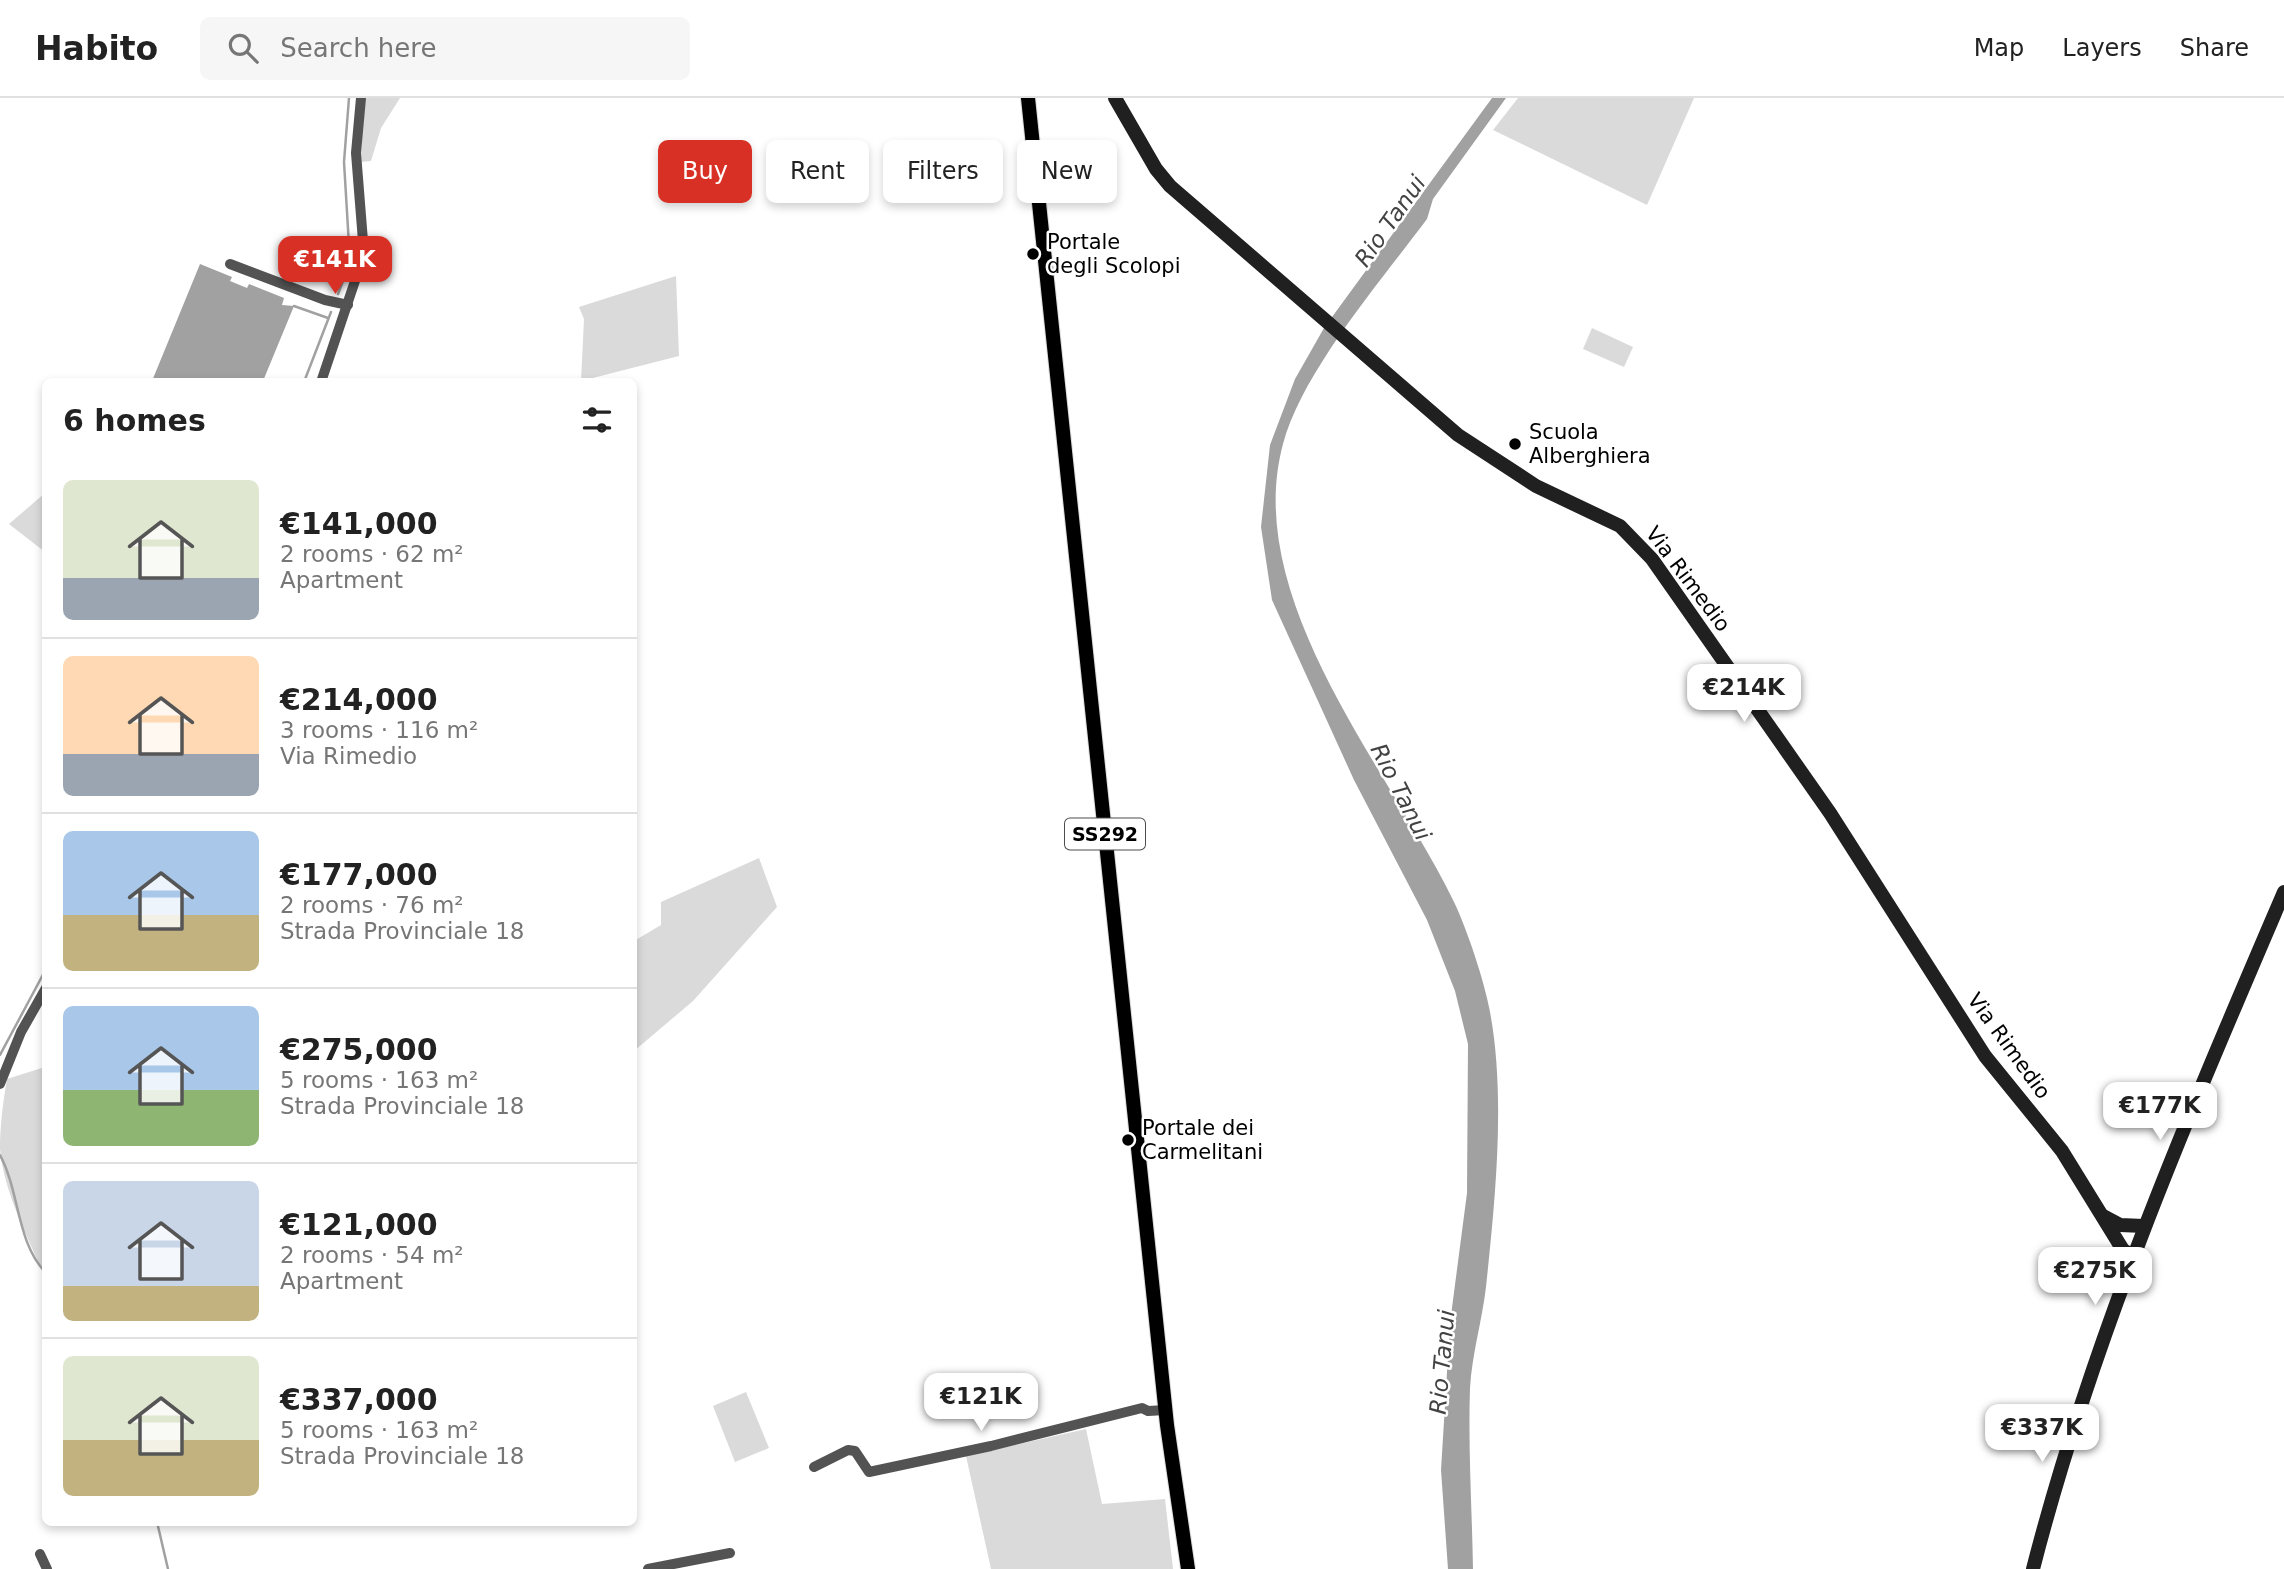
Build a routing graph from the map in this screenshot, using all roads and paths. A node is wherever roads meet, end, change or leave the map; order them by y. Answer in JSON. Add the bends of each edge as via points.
{"nodes":[{"id":1,"x":361,"y":98,"type":"edge"},
{"id":2,"x":1028,"y":98,"type":"edge"},
{"id":3,"x":1115,"y":98,"type":"edge"},
{"id":4,"x":230,"y":264,"type":"dead end"},
{"id":5,"x":348,"y":305,"type":"junction"},
{"id":6,"x":322,"y":378,"type":"edge"},
{"id":7,"x":2284,"y":892,"type":"edge"},
{"id":8,"x":42,"y":995,"type":"edge"},
{"id":9,"x":0,"y":1084,"type":"edge"},
{"id":10,"x":2099,"y":1213,"type":"junction"},
{"id":11,"x":2144,"y":1226,"type":"junction"},
{"id":12,"x":2133,"y":1256,"type":"junction"},
{"id":13,"x":1166,"y":1410,"type":"junction"},
{"id":14,"x":814,"y":1467,"type":"dead end"},
{"id":15,"x":730,"y":1553,"type":"dead end"},
{"id":16,"x":40,"y":1554,"type":"dead end"},
{"id":17,"x":696,"y":1564,"type":"edge"},
{"id":18,"x":47,"y":1569,"type":"edge"},
{"id":19,"x":648,"y":1569,"type":"edge"},
{"id":20,"x":1188,"y":1569,"type":"edge"},
{"id":21,"x":2033,"y":1569,"type":"edge"}],
"edges":[{"from":1,"to":5,"type":"street","via":[[356,153],[363,241]]},
{"from":2,"to":13,"type":"main road","number":"SS292"},
{"from":3,"to":10,"type":"street","name":"Via Rimedio","via":[[1170,186],[1348,341],[1477,450],[1620,526],[1653,559],[1830,813],[1986,1056],[2062,1152]]},
{"from":4,"to":5,"type":"street"},
{"from":5,"to":6,"type":"street"},
{"from":7,"to":11,"type":"street"},
{"from":8,"to":9,"type":"street"},
{"from":10,"to":11,"type":"street","via":[[2120,1225]]},
{"from":10,"to":12,"type":"street","name":"Via Rimedio","via":[[2123,1250]]},
{"from":11,"to":12,"type":"street"},
{"from":12,"to":21,"type":"street","via":[[2060,1464]]},
{"from":13,"to":14,"type":"street","via":[[1142,1408],[991,1447],[869,1472],[855,1451],[848,1450]]},
{"from":13,"to":20,"type":"main road","number":"SS292"},
{"from":15,"to":17,"type":"street"},
{"from":16,"to":18,"type":"street"},
{"from":17,"to":19,"type":"street"}]}
